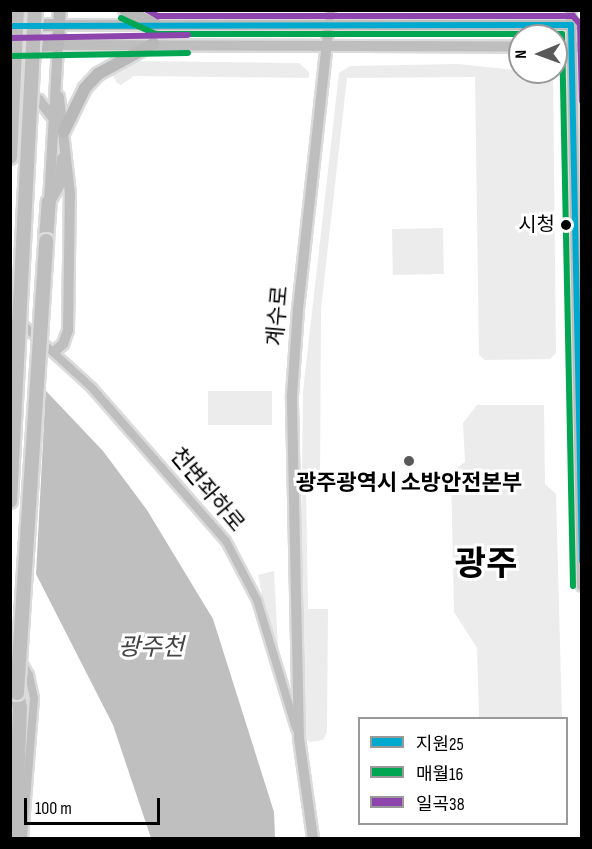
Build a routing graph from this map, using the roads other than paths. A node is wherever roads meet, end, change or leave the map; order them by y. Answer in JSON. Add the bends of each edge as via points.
{"nodes":[{"id":1,"x":17,"y":10,"type":"edge"},
{"id":2,"x":35,"y":10,"type":"edge"},
{"id":3,"x":60,"y":10,"type":"edge"},
{"id":4,"x":125,"y":10,"type":"edge"},
{"id":5,"x":331,"y":10,"type":"edge"},
{"id":6,"x":571,"y":10,"type":"edge"},
{"id":7,"x":59,"y":25,"type":"junction"},
{"id":8,"x":156,"y":25,"type":"junction"},
{"id":9,"x":329,"y":25,"type":"junction"},
{"id":10,"x":576,"y":25,"type":"edge"},
{"id":11,"x":10,"y":26,"type":"edge"},
{"id":12,"x":153,"y":44,"type":"junction"},
{"id":13,"x":58,"y":45,"type":"junction"},
{"id":14,"x":326,"y":45,"type":"junction"},
{"id":15,"x":10,"y":47,"type":"edge"},
{"id":16,"x":508,"y":47,"type":"edge"},
{"id":17,"x":576,"y":47,"type":"edge"},
{"id":18,"x":56,"y":82,"type":"junction"},
{"id":19,"x":10,"y":104,"type":"edge"},
{"id":20,"x":53,"y":118,"type":"junction"},
{"id":21,"x":64,"y":131,"type":"junction"},
{"id":22,"x":10,"y":157,"type":"edge"},
{"id":23,"x":49,"y":202,"type":"junction"},
{"id":24,"x":10,"y":313,"type":"edge"},
{"id":25,"x":55,"y":351,"type":"junction"},
{"id":26,"x":580,"y":375,"type":"edge"},
{"id":27,"x":581,"y":490,"type":"edge"},
{"id":28,"x":10,"y":501,"type":"edge"},
{"id":29,"x":581,"y":528,"type":"edge"},
{"id":30,"x":581,"y":565,"type":"edge"},
{"id":31,"x":582,"y":586,"type":"edge"},
{"id":32,"x":294,"y":626,"type":"joint"},
{"id":33,"x":10,"y":641,"type":"edge"},
{"id":34,"x":17,"y":693,"type":"junction"},
{"id":35,"x":10,"y":735,"type":"edge"},
{"id":36,"x":299,"y":738,"type":"junction"},
{"id":37,"x":15,"y":838,"type":"edge"},
{"id":38,"x":23,"y":838,"type":"edge"},
{"id":39,"x":313,"y":838,"type":"edge"}],
"edges":[{"from":1,"to":22,"type":"highway","bridge":true},
{"from":2,"to":28,"type":"highway","bridge":true},
{"from":3,"to":7,"type":"main road"},
{"from":4,"to":8,"type":"main road"},
{"from":5,"to":9,"type":"street","name":"계수로"},
{"from":6,"to":10,"type":"street"},
{"from":7,"to":8,"type":"street"},
{"from":7,"to":11,"type":"main road"},
{"from":7,"to":13,"type":"main road"},
{"from":8,"to":9,"type":"street"},
{"from":9,"to":10,"type":"street"},
{"from":9,"to":14,"type":"street","name":"계수로"},
{"from":10,"to":17,"type":"street"},
{"from":12,"to":13,"type":"street"},
{"from":12,"to":14,"type":"street"},
{"from":12,"to":21,"type":"main road","via":[[98,74],[85,88]]},
{"from":13,"to":15,"type":"main road"},
{"from":13,"to":18,"type":"street"},
{"from":14,"to":16,"type":"street"},
{"from":14,"to":32,"type":"street","name":"계수로","via":[[294,358]]},
{"from":17,"to":26,"type":"street"},
{"from":18,"to":20,"type":"street"},
{"from":18,"to":21,"type":"street"},
{"from":19,"to":20,"type":"street","via":[[29,96],[39,100]]},
{"from":20,"to":23,"type":"street"},
{"from":21,"to":23,"type":"street","via":[[59,186]]},
{"from":21,"to":25,"type":"street","via":[[70,194],[68,330]]},
{"from":23,"to":34,"type":"highway","bridge":true},
{"from":24,"to":25,"type":"street","name":"천변좌하로"},
{"from":25,"to":36,"type":"street","name":"천변좌하로","via":[[132,431],[239,560],[257,600]]},
{"from":26,"to":27,"type":"street"},
{"from":27,"to":29,"type":"street"},
{"from":29,"to":30,"type":"street"},
{"from":30,"to":31,"type":"street"},
{"from":32,"to":36,"type":"street","name":"천변좌하로"},
{"from":33,"to":38,"type":"street","via":[[34,698]]},
{"from":34,"to":35,"type":"highway"},
{"from":34,"to":37,"type":"highway","via":[[20,708]]},
{"from":36,"to":39,"type":"street","name":"천변좌하로"}]}
